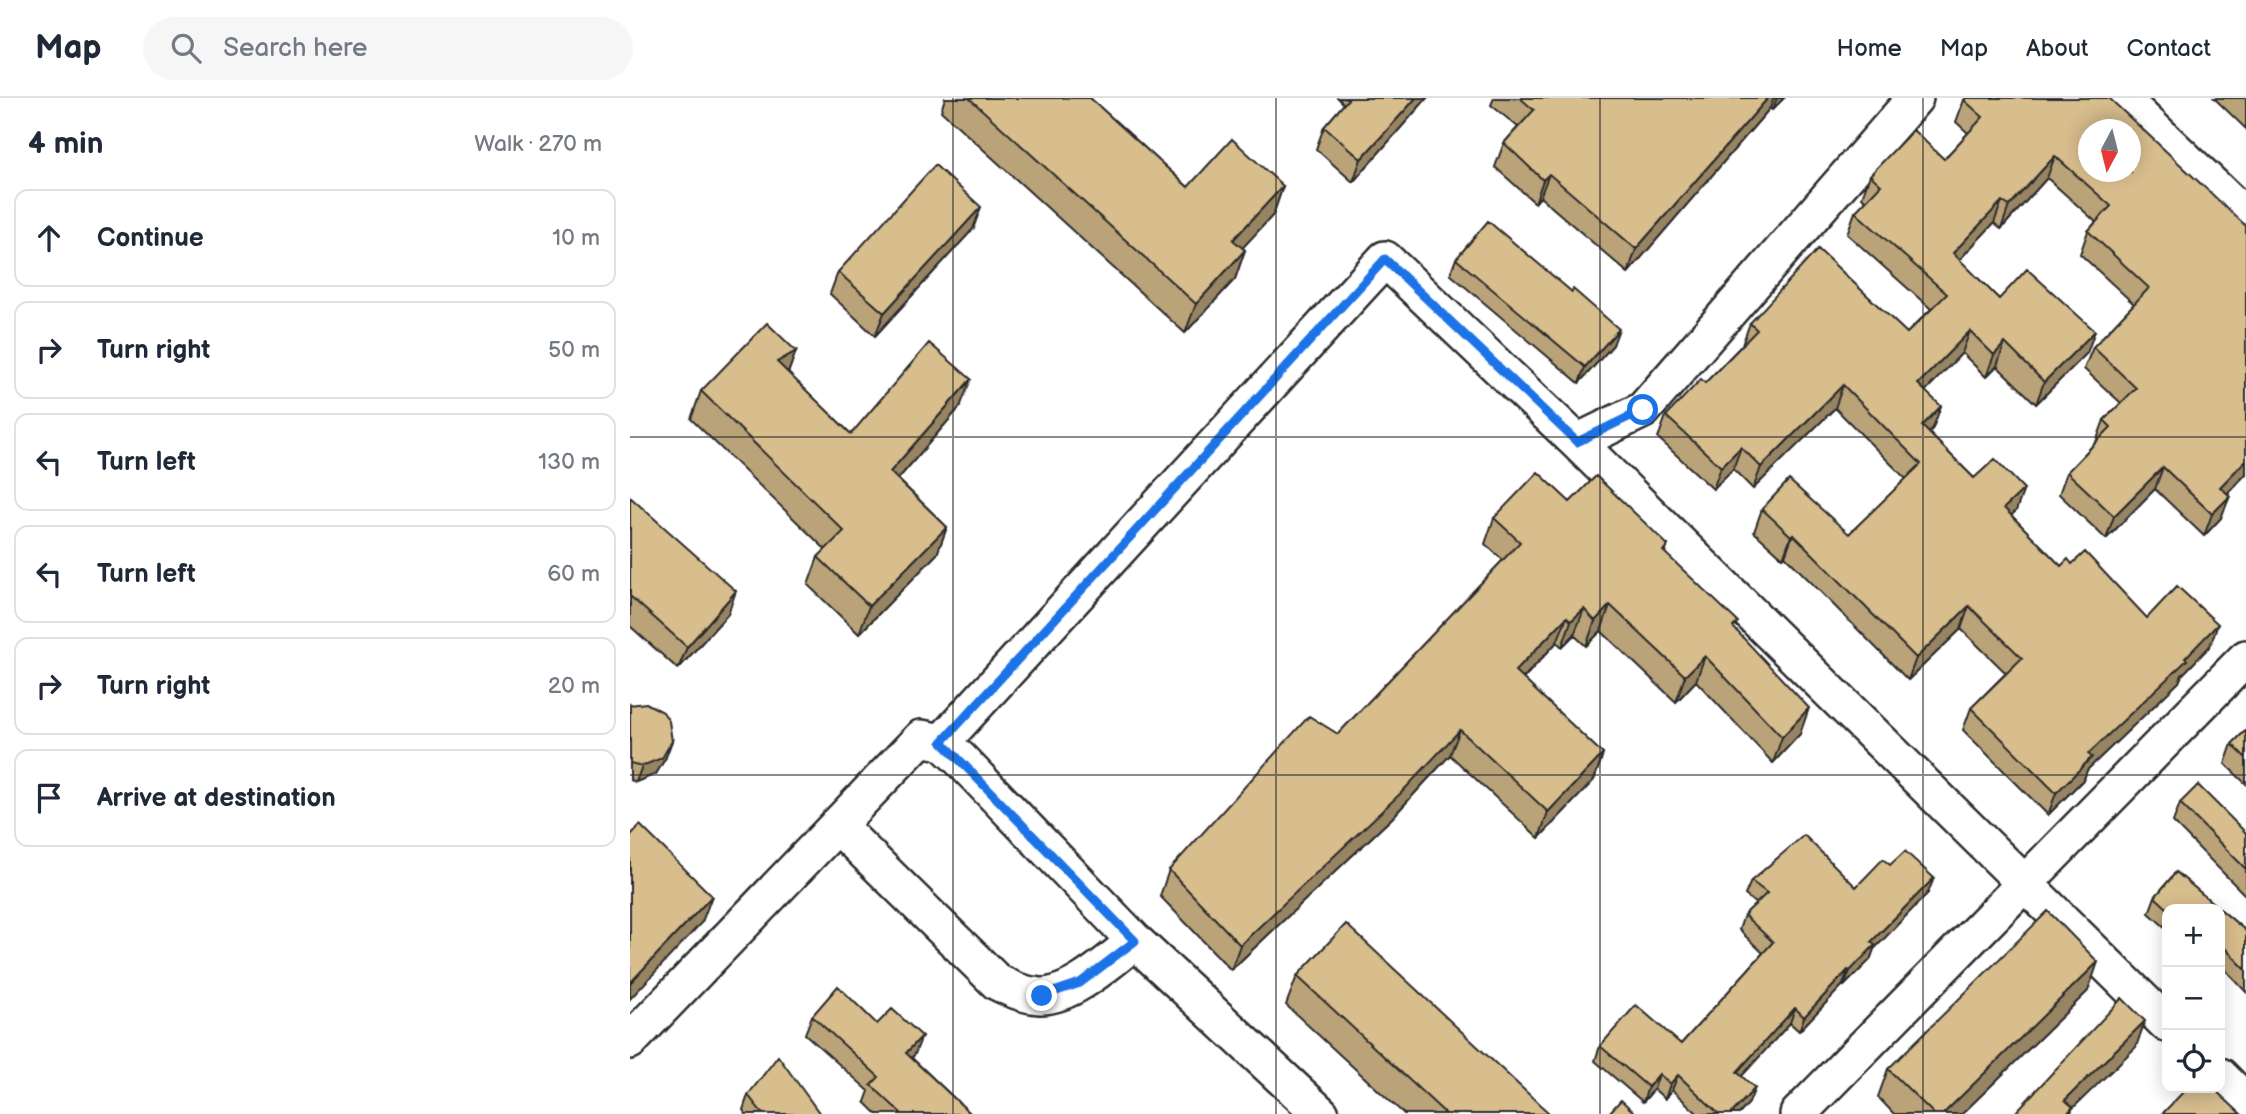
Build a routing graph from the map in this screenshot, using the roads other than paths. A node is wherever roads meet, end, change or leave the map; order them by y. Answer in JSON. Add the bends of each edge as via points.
{"nodes":[{"id":1,"x":1915,"y":98,"type":"edge"},
{"id":2,"x":2121,"y":98,"type":"edge"},
{"id":3,"x":2246,"y":217,"type":"edge"},
{"id":4,"x":1577,"y":442,"type":"junction"},
{"id":5,"x":2246,"y":658,"type":"edge"},
{"id":6,"x":942,"y":742,"type":"junction"},
{"id":7,"x":837,"y":825,"type":"junction"},
{"id":8,"x":2024,"y":882,"type":"junction"},
{"id":9,"x":1135,"y":941,"type":"junction"},
{"id":10,"x":2162,"y":1019,"type":"edge"},
{"id":11,"x":630,"y":1041,"type":"edge"},
{"id":12,"x":2225,"y":1081,"type":"edge"},
{"id":13,"x":2246,"y":1102,"type":"edge"},
{"id":14,"x":1321,"y":1114,"type":"edge"},
{"id":15,"x":1798,"y":1114,"type":"edge"}],
"edges":[{"from":1,"to":4,"type":"street","via":[[1643,410]]},
{"from":2,"to":3,"type":"street"},
{"from":4,"to":6,"type":"street","via":[[1385,259]]},
{"from":4,"to":8,"type":"street"},
{"from":5,"to":8,"type":"street"},
{"from":6,"to":7,"type":"street","via":[[921,738]]},
{"from":6,"to":9,"type":"street"},
{"from":7,"to":9,"type":"street","via":[[997,982],[1020,993],[1042,996],[1080,983]]},
{"from":7,"to":11,"type":"street"},
{"from":8,"to":10,"type":"street"},
{"from":8,"to":15,"type":"street"},
{"from":9,"to":14,"type":"street"},
{"from":12,"to":13,"type":"street"}]}
